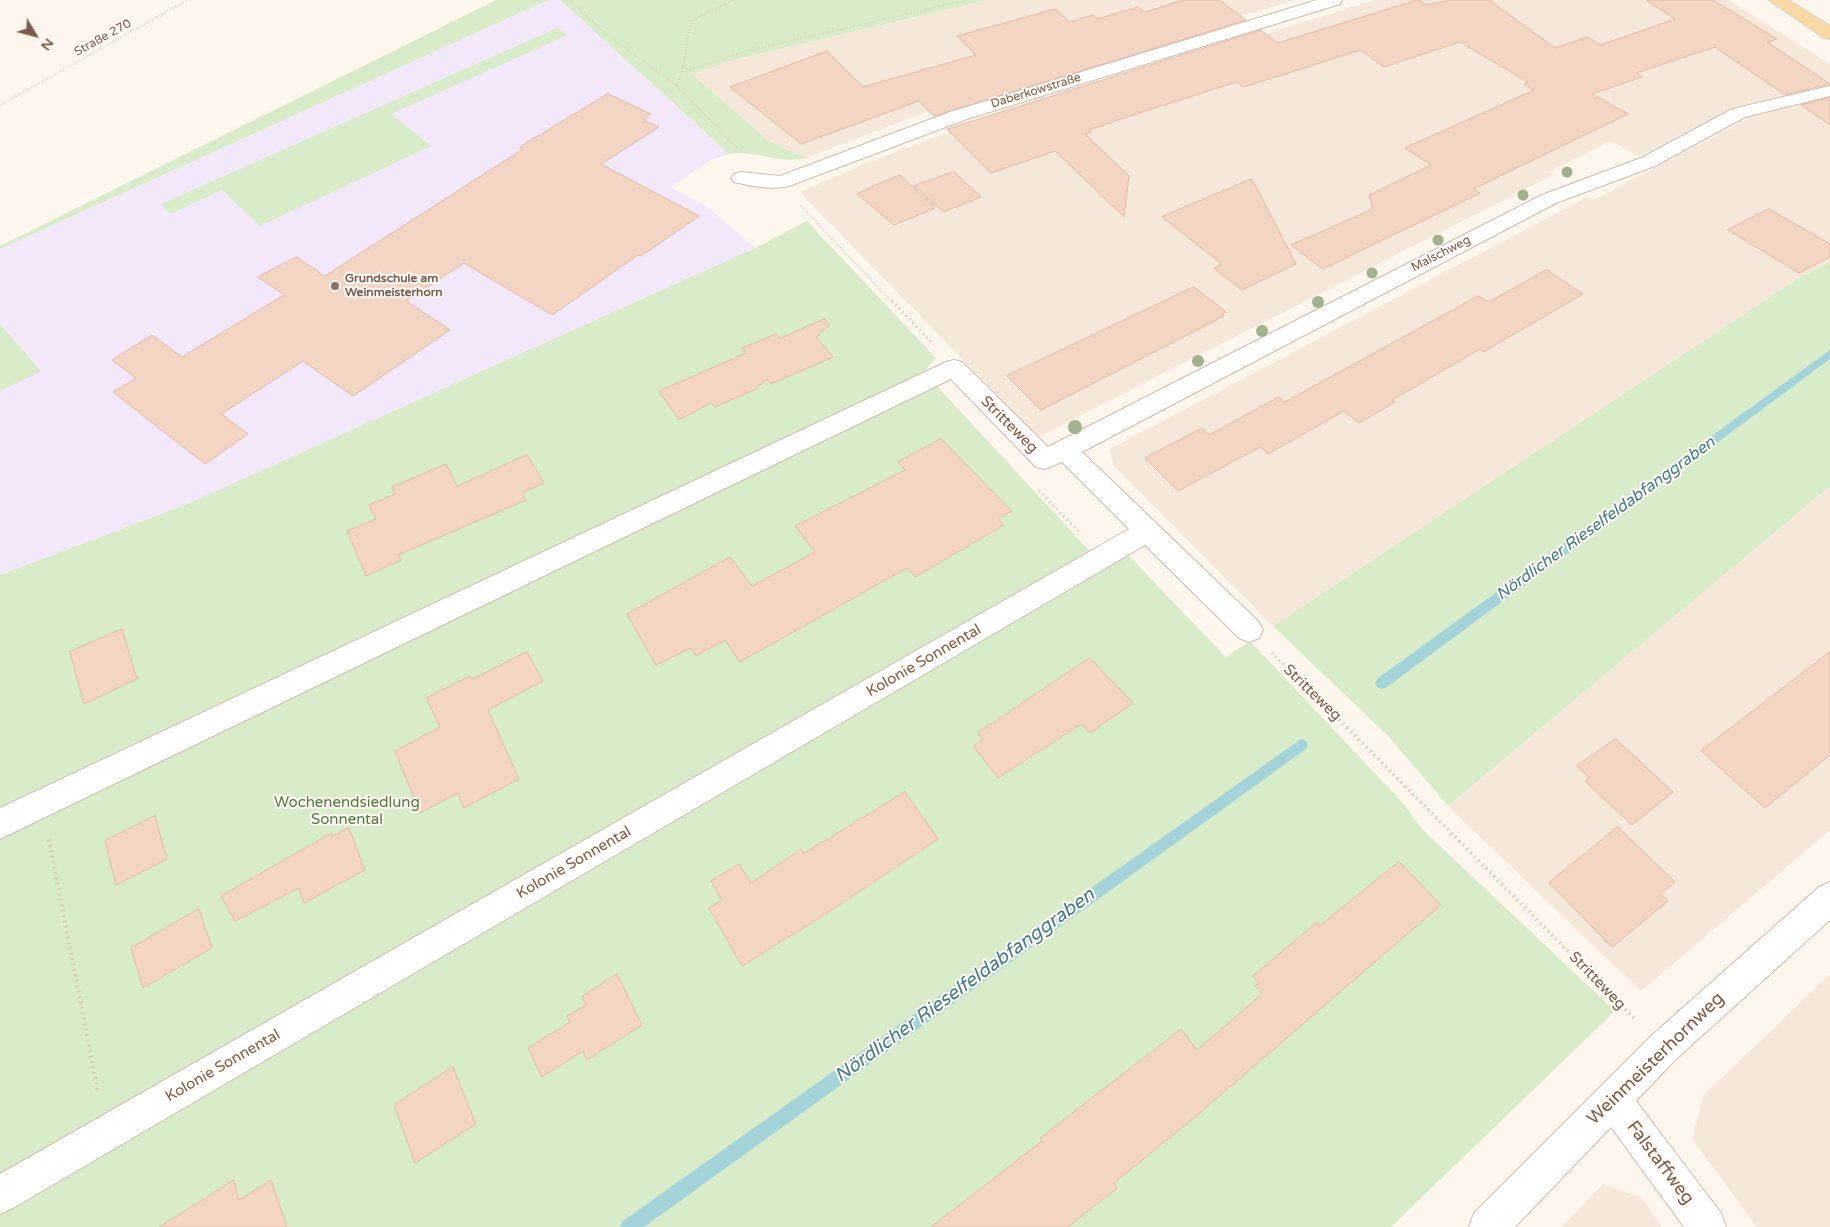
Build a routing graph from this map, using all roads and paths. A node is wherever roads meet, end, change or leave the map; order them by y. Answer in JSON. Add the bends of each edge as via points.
{"nodes":[{"id":1,"x":188,"y":0,"type":"edge"},
{"id":2,"x":572,"y":0,"type":"edge"},
{"id":3,"x":732,"y":0,"type":"edge"},
{"id":4,"x":967,"y":0,"type":"edge"},
{"id":5,"x":1334,"y":0,"type":"edge"},
{"id":6,"x":1778,"y":0,"type":"edge"},
{"id":7,"x":1830,"y":34,"type":"edge"},
{"id":8,"x":682,"y":72,"type":"junction"},
{"id":9,"x":676,"y":85,"type":"junction"},
{"id":10,"x":1830,"y":91,"type":"edge"},
{"id":11,"x":0,"y":105,"type":"edge"},
{"id":12,"x":741,"y":178,"type":"joint"},
{"id":13,"x":804,"y":209,"type":"dead end"},
{"id":14,"x":933,"y":344,"type":"dead end"},
{"id":15,"x":1065,"y":450,"type":"junction"},
{"id":16,"x":1148,"y":531,"type":"junction"},
{"id":17,"x":1248,"y":630,"type":"joint"},
{"id":18,"x":42,"y":804,"type":"junction"},
{"id":19,"x":0,"y":824,"type":"edge"},
{"id":20,"x":1830,"y":898,"type":"edge"},
{"id":21,"x":1663,"y":1048,"type":"junction"},
{"id":22,"x":1612,"y":1099,"type":"junction"},
{"id":23,"x":106,"y":1134,"type":"junction"},
{"id":24,"x":0,"y":1195,"type":"edge"},
{"id":25,"x":1488,"y":1227,"type":"edge"},
{"id":26,"x":1707,"y":1227,"type":"edge"}],
"edges":[{"from":1,"to":11,"type":"path","name":"Straße 270"},
{"from":2,"to":9,"type":"path","via":[[602,30]]},
{"from":3,"to":8,"type":"path","via":[[691,21]]},
{"from":4,"to":8,"type":"path","via":[[747,51]]},
{"from":5,"to":12,"type":"street","name":"Daberkowstraße","via":[[957,116],[782,182]]},
{"from":6,"to":7,"type":"main road"},
{"from":8,"to":9,"type":"path"},
{"from":9,"to":12,"type":"path","via":[[741,153]]},
{"from":10,"to":15,"type":"street","name":"Malschweg","via":[[1739,113],[1648,162],[1542,202]]},
{"from":13,"to":14,"type":"path"},
{"from":15,"to":16,"type":"street"},
{"from":15,"to":18,"type":"street","name":"Stritteweg","via":[[1045,460],[954,368]]},
{"from":16,"to":17,"type":"street"},
{"from":16,"to":23,"type":"street","name":"Kolonie Sonnental"},
{"from":17,"to":21,"type":"path","name":"Stritteweg","via":[[1388,767]]},
{"from":18,"to":19,"type":"street"},
{"from":18,"to":23,"type":"path"},
{"from":20,"to":21,"type":"street","name":"Weinmeisterhornweg"},
{"from":21,"to":22,"type":"street","name":"Weinmeisterhornweg"},
{"from":22,"to":25,"type":"street","name":"Weinmeisterhornweg"},
{"from":22,"to":26,"type":"street","name":"Falstaffweg"},
{"from":23,"to":24,"type":"street","name":"Kolonie Sonnental"}]}
